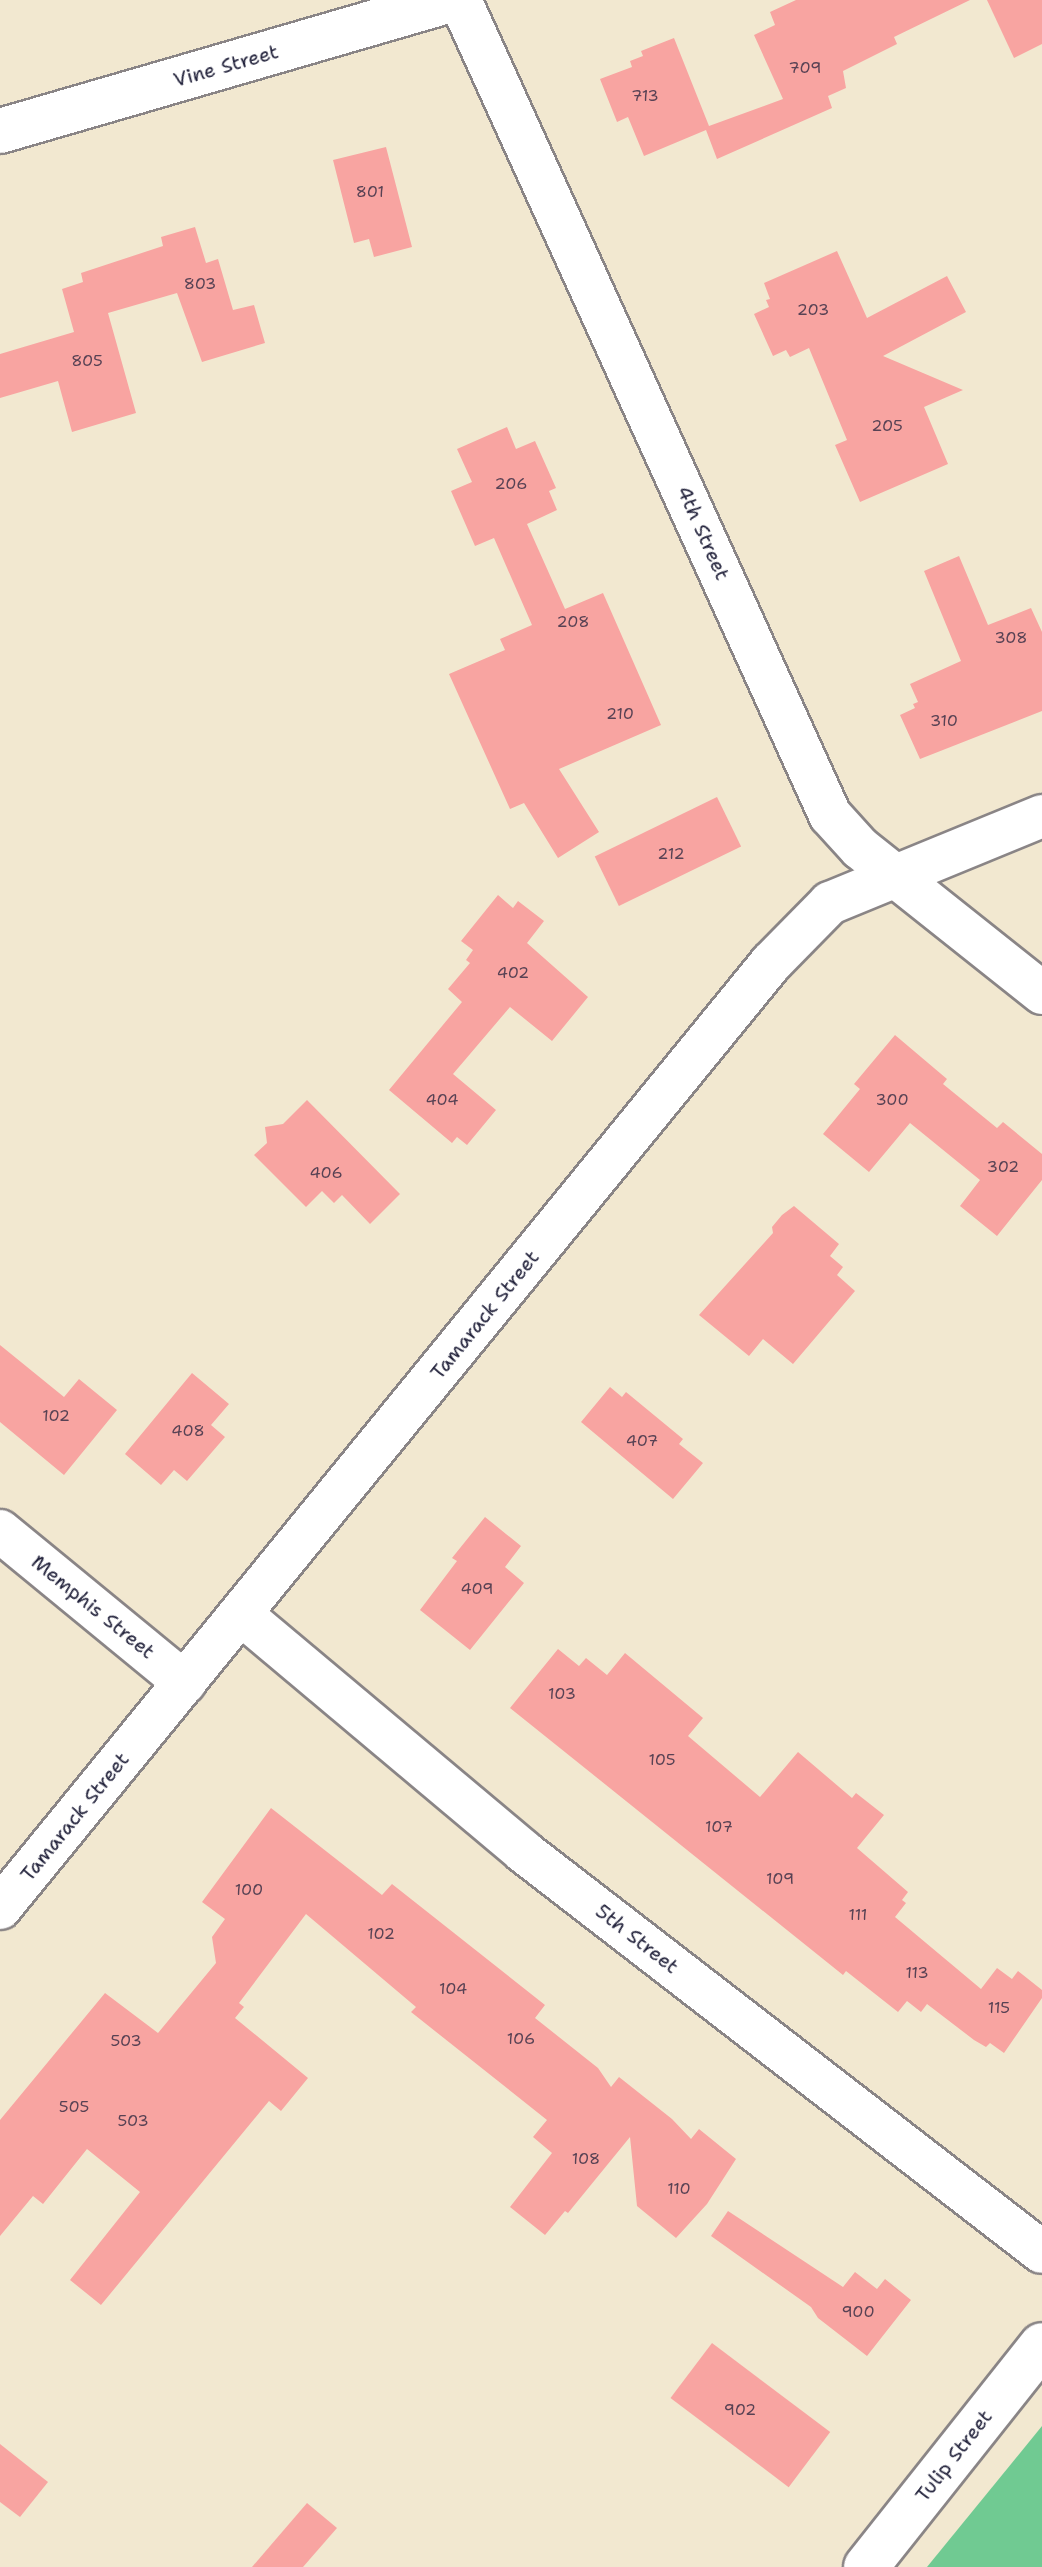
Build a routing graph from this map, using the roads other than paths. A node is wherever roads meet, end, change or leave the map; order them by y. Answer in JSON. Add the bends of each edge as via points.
{"nodes":[{"id":1,"x":452,"y":0,"type":"edge"},
{"id":2,"x":460,"y":0,"type":"edge"},
{"id":3,"x":0,"y":131,"type":"edge"},
{"id":4,"x":1042,"y":816,"type":"edge"},
{"id":5,"x":896,"y":876,"type":"junction"},
{"id":6,"x":1042,"y":993,"type":"edge"},
{"id":7,"x":0,"y":1531,"type":"edge"},
{"id":8,"x":242,"y":1615,"type":"junction"},
{"id":9,"x":185,"y":1683,"type":"junction"},
{"id":10,"x":0,"y":1908,"type":"edge"},
{"id":11,"x":1042,"y":2252,"type":"edge"},
{"id":12,"x":1042,"y":2345,"type":"edge"},
{"id":13,"x":866,"y":2567,"type":"edge"}],
"edges":[{"from":1,"to":3,"type":"street","name":"Vine Street"},
{"from":2,"to":5,"type":"street","name":"4th Street","via":[[830,815]]},
{"from":4,"to":5,"type":"street","name":"Tamarack Street"},
{"from":5,"to":6,"type":"street","name":"4th Street"},
{"from":5,"to":8,"type":"street","name":"Tamarack Street","via":[[830,903],[771,963]]},
{"from":7,"to":9,"type":"street","name":"Memphis Street"},
{"from":8,"to":9,"type":"street","name":"Tamarack Street"},
{"from":8,"to":11,"type":"street","name":"5th Street","via":[[524,1852]]},
{"from":9,"to":10,"type":"street","name":"Tamarack Street"},
{"from":12,"to":13,"type":"street","name":"Tulip Street"}]}
